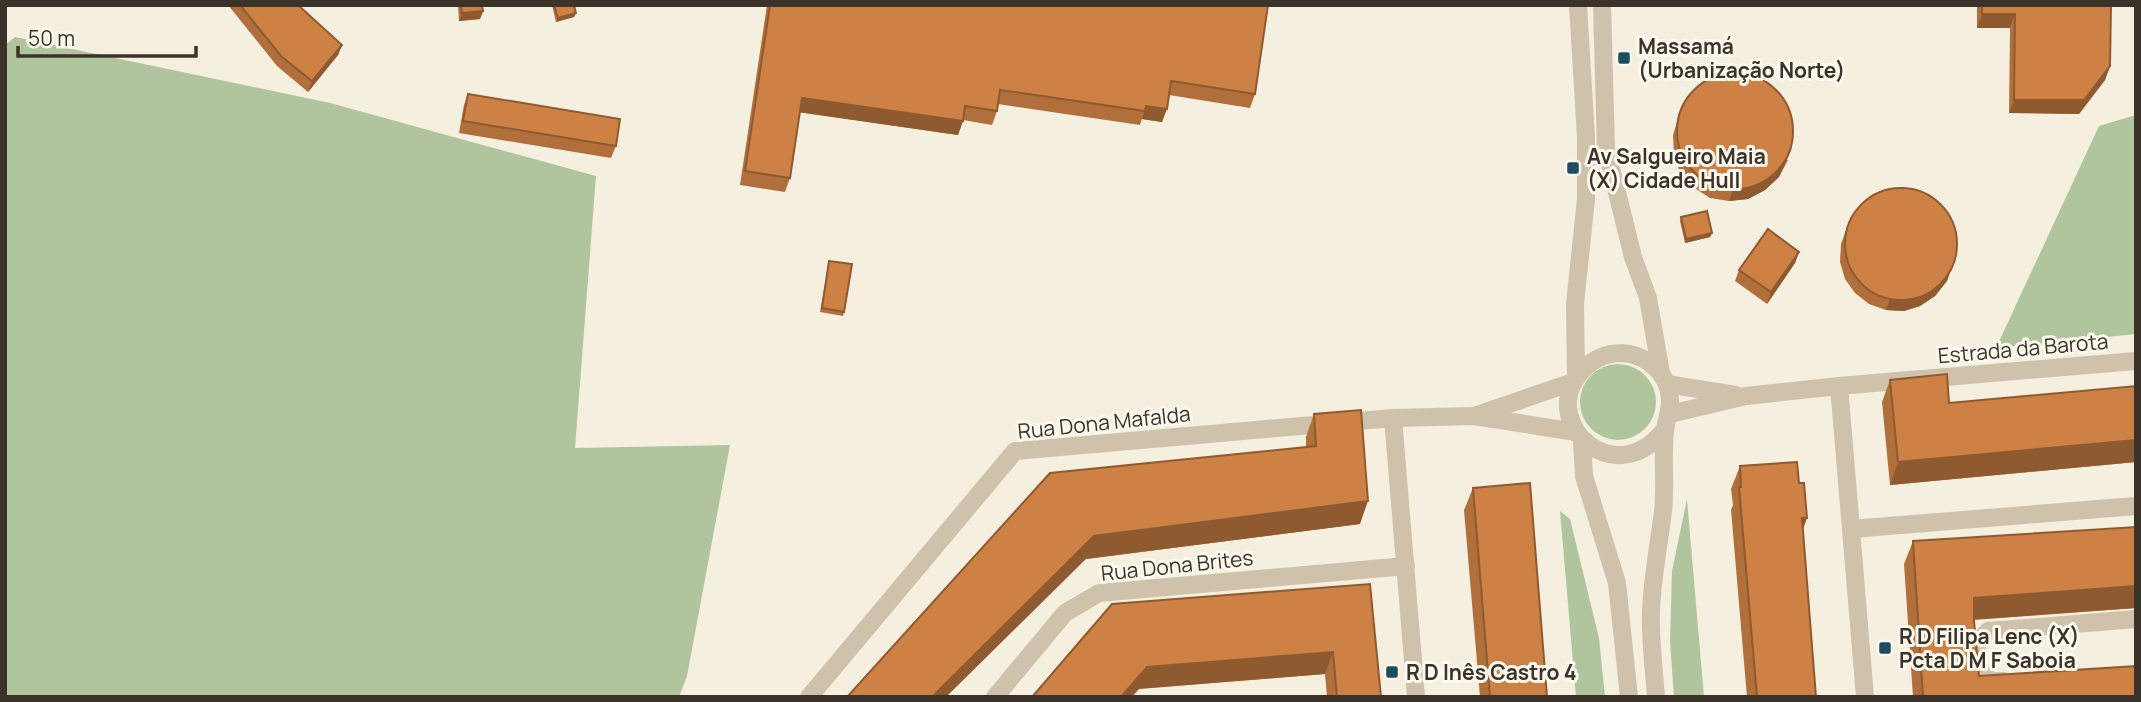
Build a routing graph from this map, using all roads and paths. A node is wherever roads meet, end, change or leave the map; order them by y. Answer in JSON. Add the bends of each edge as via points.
{"nodes":[{"id":1,"x":1578,"y":5,"type":"edge"},
{"id":2,"x":1602,"y":5,"type":"edge"},
{"id":3,"x":2136,"y":361,"type":"edge"},
{"id":4,"x":1664,"y":378,"type":"junction"},
{"id":5,"x":1574,"y":380,"type":"junction"},
{"id":6,"x":1839,"y":386,"type":"junction"},
{"id":7,"x":1746,"y":396,"type":"junction"},
{"id":8,"x":1474,"y":416,"type":"junction"},
{"id":9,"x":1393,"y":418,"type":"junction"},
{"id":10,"x":1668,"y":422,"type":"junction"},
{"id":11,"x":1579,"y":436,"type":"junction"},
{"id":12,"x":2136,"y":506,"type":"edge"},
{"id":13,"x":1851,"y":529,"type":"junction"},
{"id":14,"x":1406,"y":566,"type":"junction"},
{"id":15,"x":2136,"y":619,"type":"edge"},
{"id":16,"x":2017,"y":680,"type":"edge"},
{"id":17,"x":809,"y":697,"type":"edge"},
{"id":18,"x":995,"y":697,"type":"edge"},
{"id":19,"x":1416,"y":697,"type":"edge"},
{"id":20,"x":1629,"y":697,"type":"edge"},
{"id":21,"x":1656,"y":697,"type":"edge"},
{"id":22,"x":1865,"y":697,"type":"edge"}],
"edges":[{"from":1,"to":5,"type":"street","via":[[1586,199],[1575,304]]},
{"from":2,"to":4,"type":"street","via":[[1606,148],[1648,298]]},
{"from":3,"to":6,"type":"street","name":"Estrada da Barota"},
{"from":4,"to":5,"type":"street","via":[[1650,363],[1624,353],[1596,359]]},
{"from":4,"to":7,"type":"street","name":"Estrada da Barota"},
{"from":4,"to":10,"type":"street","via":[[1671,399]]},
{"from":5,"to":8,"type":"street","name":"Rua Dona Mafalda"},
{"from":5,"to":11,"type":"street","via":[[1568,407]]},
{"from":6,"to":7,"type":"street","name":"Estrada da Barota"},
{"from":6,"to":13,"type":"street"},
{"from":7,"to":10,"type":"street","name":"Estrada da Barota"},
{"from":8,"to":9,"type":"street","name":"Rua Dona Mafalda"},
{"from":8,"to":11,"type":"street","name":"Rua Dona Mafalda"},
{"from":9,"to":14,"type":"street"},
{"from":9,"to":17,"type":"street","name":"Rua Dona Mafalda","via":[[1015,451]]},
{"from":10,"to":11,"type":"street","via":[[1656,442],[1626,455],[1595,450]]},
{"from":10,"to":21,"type":"street","via":[[1651,614]]},
{"from":11,"to":20,"type":"street","via":[[1584,476],[1617,583]]},
{"from":12,"to":13,"type":"street"},
{"from":13,"to":22,"type":"street"},
{"from":14,"to":18,"type":"street","name":"Rua Dona Brites","via":[[1099,593],[1065,613]]},
{"from":14,"to":19,"type":"street"},
{"from":15,"to":16,"type":"street","via":[[1988,631],[1978,643],[1979,670],[1991,681]]}]}
